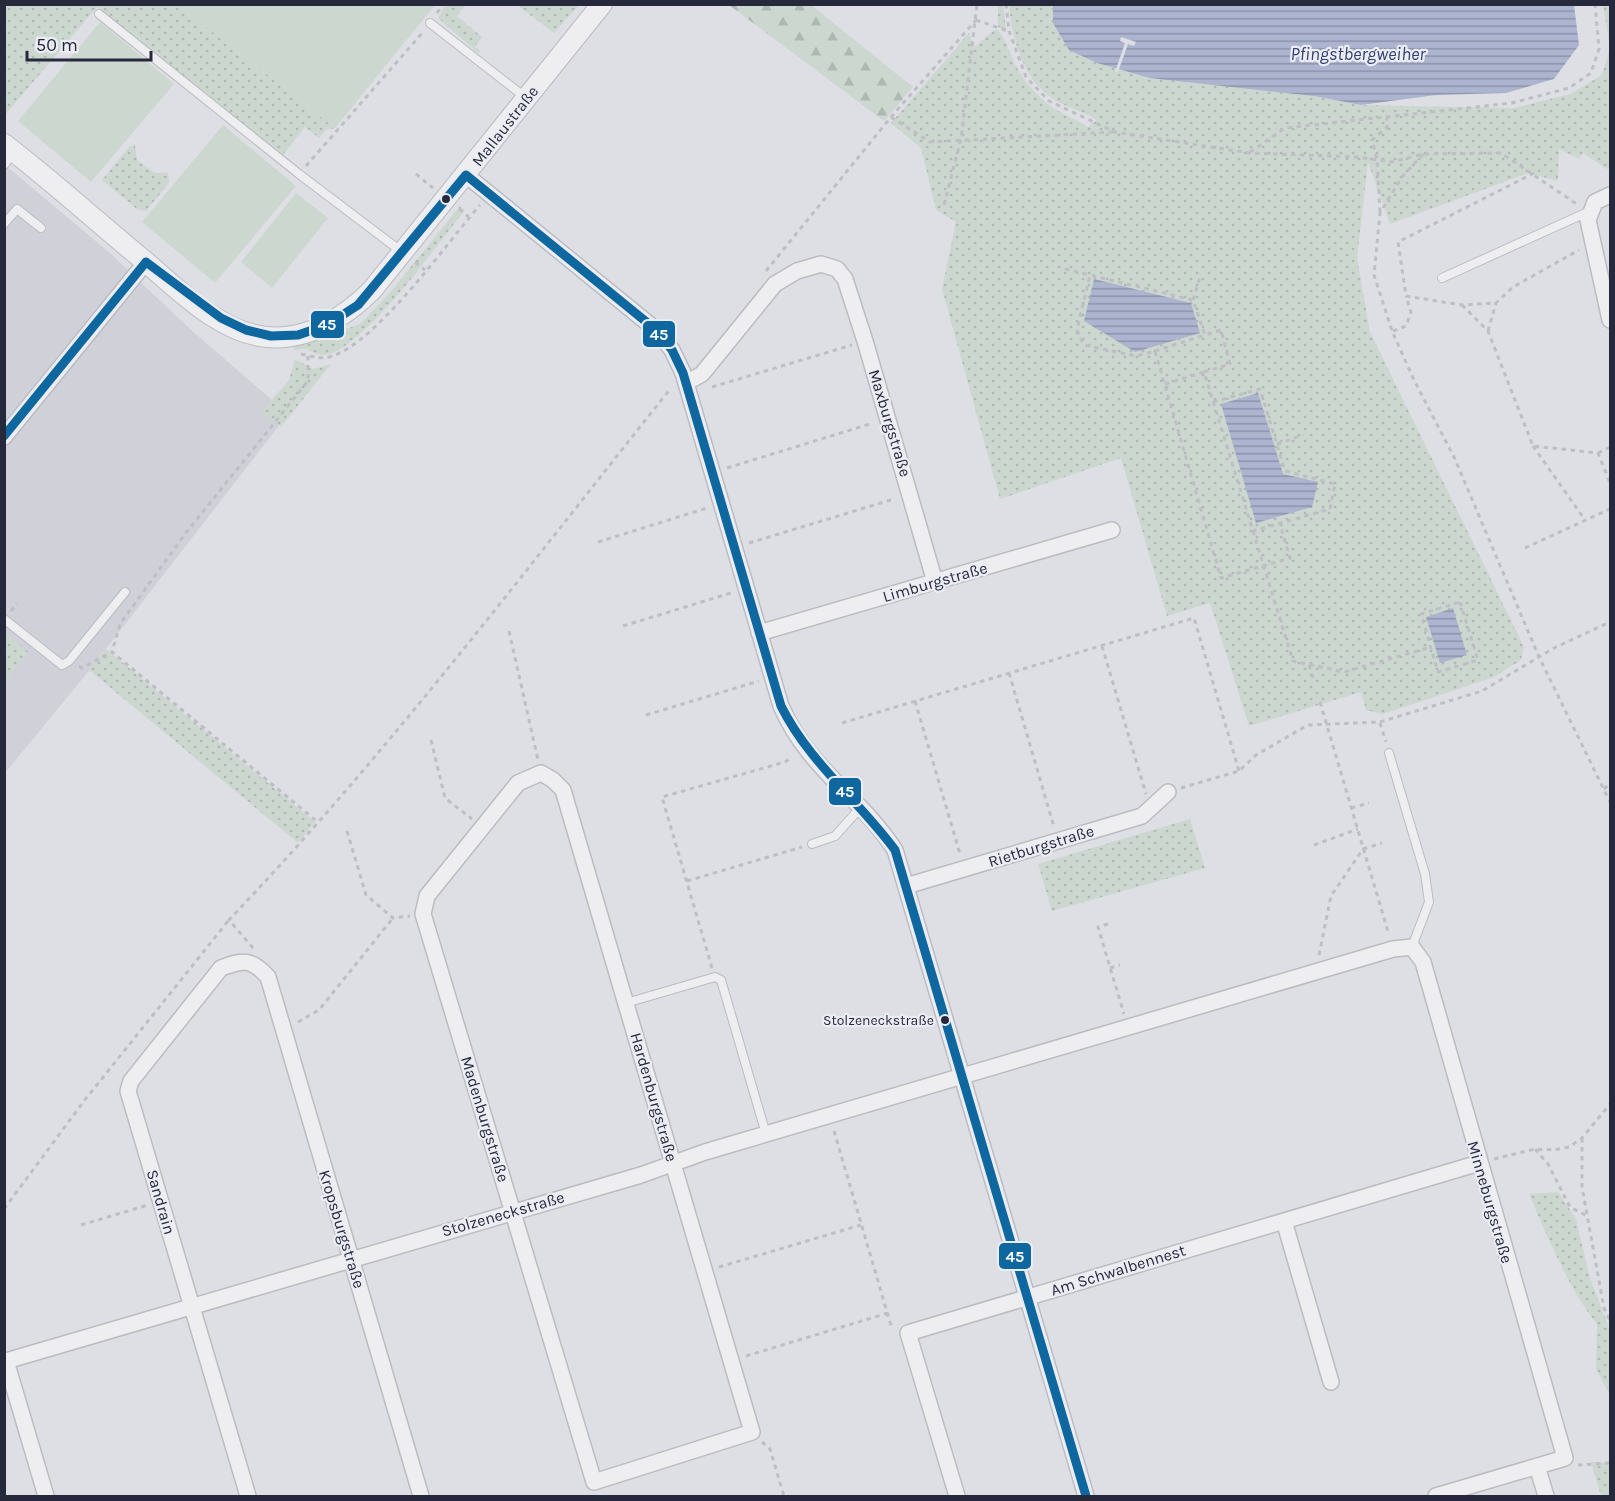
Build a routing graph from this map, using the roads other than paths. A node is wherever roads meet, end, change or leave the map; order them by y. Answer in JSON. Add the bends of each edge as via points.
{"nodes":[{"id":1,"x":602,"y":4,"type":"edge"},
{"id":2,"x":99,"y":14,"type":"dead end"},
{"id":3,"x":430,"y":23,"type":"road end"},
{"id":4,"x":527,"y":99,"type":"junction"},
{"id":5,"x":8,"y":154,"type":"edge"},
{"id":6,"x":466,"y":176,"type":"junction"},
{"id":7,"x":1611,"y":195,"type":"edge"},
{"id":8,"x":1590,"y":211,"type":"junction"},
{"id":9,"x":4,"y":224,"type":"edge"},
{"id":10,"x":41,"y":228,"type":"dead end"},
{"id":11,"x":404,"y":253,"type":"junction"},
{"id":12,"x":147,"y":262,"type":"junction"},
{"id":13,"x":1442,"y":278,"type":"dead end"},
{"id":14,"x":1611,"y":320,"type":"edge"},
{"id":15,"x":686,"y":383,"type":"junction"},
{"id":16,"x":4,"y":437,"type":"edge"},
{"id":17,"x":1112,"y":530,"type":"dead end"},
{"id":18,"x":935,"y":582,"type":"junction"},
{"id":19,"x":125,"y":592,"type":"dead end"},
{"id":20,"x":4,"y":619,"type":"edge"},
{"id":21,"x":759,"y":633,"type":"junction"},
{"id":22,"x":1389,"y":753,"type":"road end"},
{"id":23,"x":1168,"y":792,"type":"road end"},
{"id":24,"x":861,"y":807,"type":"junction"},
{"id":25,"x":812,"y":844,"type":"road end"},
{"id":26,"x":906,"y":886,"type":"junction"},
{"id":27,"x":423,"y":914,"type":"joint"},
{"id":28,"x":1412,"y":947,"type":"junction"},
{"id":29,"x":256,"y":964,"type":"joint"},
{"id":30,"x":626,"y":1003,"type":"junction"},
{"id":31,"x":962,"y":1077,"type":"junction"},
{"id":32,"x":766,"y":1134,"type":"junction"},
{"id":33,"x":673,"y":1163,"type":"junction"},
{"id":34,"x":1479,"y":1163,"type":"junction"},
{"id":35,"x":512,"y":1211,"type":"junction"},
{"id":36,"x":1284,"y":1221,"type":"junction"},
{"id":37,"x":351,"y":1258,"type":"junction"},
{"id":38,"x":1027,"y":1297,"type":"junction"},
{"id":39,"x":192,"y":1306,"type":"junction"},
{"id":40,"x":5,"y":1361,"type":"edge"},
{"id":41,"x":1331,"y":1382,"type":"dead end"},
{"id":42,"x":752,"y":1432,"type":"joint"},
{"id":43,"x":1537,"y":1466,"type":"junction"},
{"id":44,"x":46,"y":1497,"type":"edge"},
{"id":45,"x":248,"y":1497,"type":"edge"},
{"id":46,"x":421,"y":1497,"type":"edge"},
{"id":47,"x":957,"y":1497,"type":"edge"},
{"id":48,"x":1086,"y":1497,"type":"edge"},
{"id":49,"x":1436,"y":1497,"type":"edge"},
{"id":50,"x":1546,"y":1497,"type":"edge"}],
"edges":[{"from":1,"to":4,"type":"street","name":"Mallaustraße"},
{"from":2,"to":11,"type":"lane"},
{"from":3,"to":4,"type":"lane"},
{"from":4,"to":6,"type":"street","name":"Mallaustraße"},
{"from":5,"to":12,"type":"street","name":"Mallaustraße"},
{"from":6,"to":11,"type":"street","name":"Mallaustraße"},
{"from":6,"to":15,"type":"street","via":[[655,329],[672,350]]},
{"from":7,"to":8,"type":"street","via":[[1595,202]]},
{"from":8,"to":13,"type":"lane"},
{"from":8,"to":14,"type":"street","via":[[1588,220]]},
{"from":9,"to":10,"type":"lane","via":[[17,209]]},
{"from":11,"to":12,"type":"street","name":"Mallaustraße","via":[[348,312],[314,330],[274,337],[252,333],[213,315]]},
{"from":12,"to":16,"type":"street"},
{"from":15,"to":18,"type":"street","name":"Maxburgstraße","via":[[702,374],[775,284],[797,271],[821,264],[837,269],[845,279],[866,341]]},
{"from":15,"to":21,"type":"street"},
{"from":17,"to":18,"type":"street","name":"Limburgstraße"},
{"from":18,"to":21,"type":"street","name":"Limburgstraße"},
{"from":19,"to":20,"type":"lane","via":[[69,661],[62,664]]},
{"from":21,"to":24,"type":"street","via":[[791,730],[804,749]]},
{"from":22,"to":28,"type":"lane","via":[[1425,874],[1429,902]]},
{"from":23,"to":26,"type":"street","name":"Rietburgstraße","via":[[1142,816]]},
{"from":24,"to":25,"type":"lane","via":[[835,836]]},
{"from":24,"to":26,"type":"street","via":[[895,850]]},
{"from":26,"to":31,"type":"street"},
{"from":27,"to":30,"type":"street","name":"Hardenburgstraße","via":[[427,896],[518,783],[541,773],[563,790]]},
{"from":27,"to":35,"type":"street","name":"Madenburgstraße"},
{"from":28,"to":31,"type":"street","name":"Stolzeneckstraße","via":[[1316,971]]},
{"from":28,"to":34,"type":"street","name":"Minneburgstraße","via":[[1423,962]]},
{"from":29,"to":37,"type":"street","name":"Kropsburgstraße","via":[[268,977]]},
{"from":29,"to":39,"type":"street","name":"Sandrain","via":[[240,961],[221,968],[131,1081],[128,1091]]},
{"from":30,"to":32,"type":"lane","via":[[714,977],[721,980]]},
{"from":30,"to":33,"type":"street","name":"Hardenburgstraße"},
{"from":31,"to":32,"type":"street","name":"Stolzeneckstraße"},
{"from":31,"to":38,"type":"street"},
{"from":32,"to":33,"type":"street","name":"Stolzeneckstraße"},
{"from":33,"to":35,"type":"street","name":"Stolzeneckstraße"},
{"from":33,"to":42,"type":"street","name":"Hardenburgstraße"},
{"from":34,"to":36,"type":"street","name":"Am Schwalbennest"},
{"from":34,"to":43,"type":"street","name":"Minneburgstraße","via":[[1565,1458]]},
{"from":35,"to":37,"type":"street","name":"Stolzeneckstraße"},
{"from":35,"to":42,"type":"street","name":"Madenburgstraße","via":[[594,1482]]},
{"from":36,"to":38,"type":"street","name":"Am Schwalbennest"},
{"from":36,"to":41,"type":"street"},
{"from":37,"to":39,"type":"street","name":"Stolzeneckstraße"},
{"from":37,"to":46,"type":"street","name":"Kropsburgstraße"},
{"from":38,"to":47,"type":"street","name":"Am Schwalbennest","via":[[908,1333]]},
{"from":38,"to":48,"type":"street"},
{"from":39,"to":40,"type":"street","name":"Stolzeneckstraße"},
{"from":39,"to":45,"type":"street","name":"Sandrain"},
{"from":40,"to":44,"type":"street","name":"Stolzeneckstraße"},
{"from":43,"to":49,"type":"street"},
{"from":43,"to":50,"type":"street"}]}
